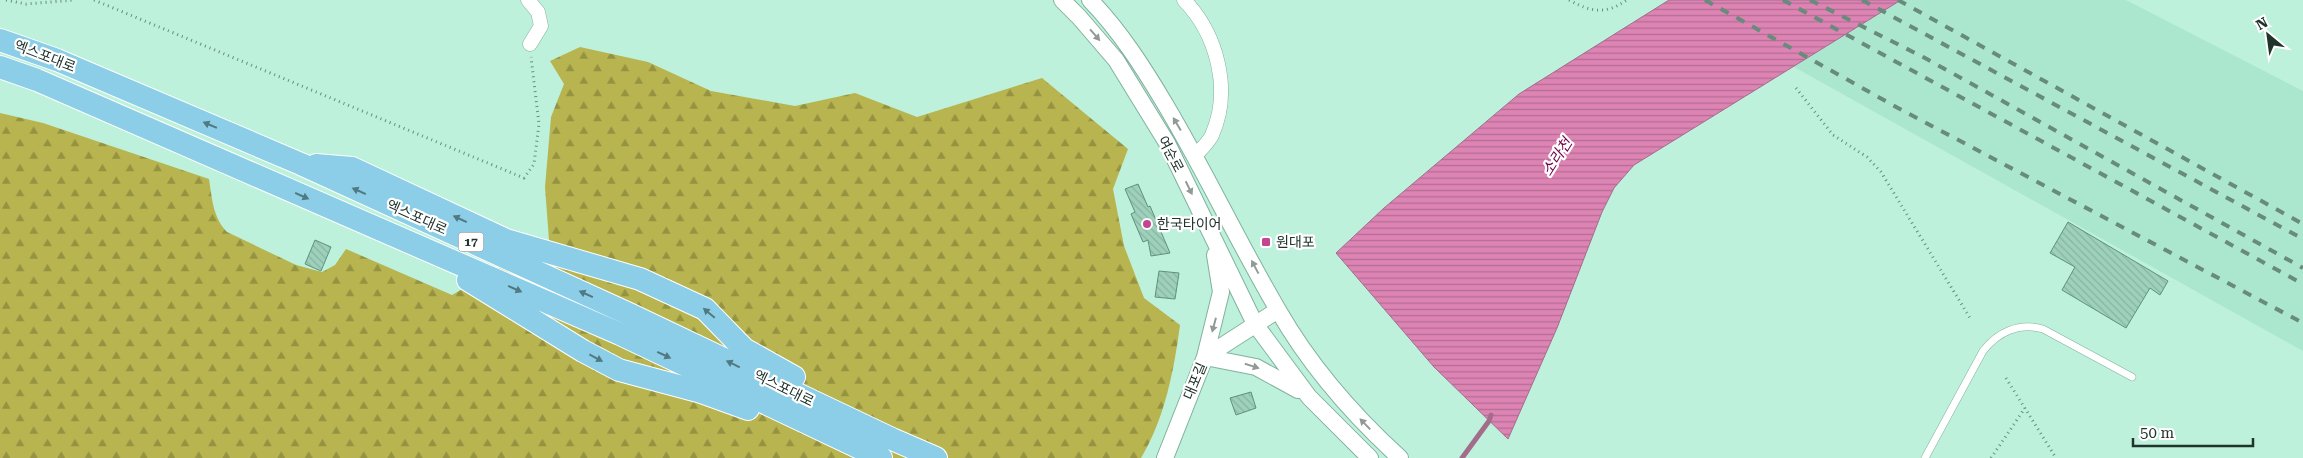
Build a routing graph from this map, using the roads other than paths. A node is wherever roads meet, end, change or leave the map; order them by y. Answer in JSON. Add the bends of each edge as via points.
{"nodes":[{"id":1,"x":528,"y":0,"type":"edge"},
{"id":2,"x":1062,"y":0,"type":"edge"},
{"id":3,"x":1090,"y":0,"type":"edge"},
{"id":4,"x":1184,"y":0,"type":"edge"},
{"id":5,"x":0,"y":40,"type":"edge"},
{"id":6,"x":530,"y":44,"type":"road end"},
{"id":7,"x":0,"y":67,"type":"edge"},
{"id":8,"x":37,"y":80,"type":"junction"},
{"id":9,"x":1195,"y":156,"type":"junction"},
{"id":10,"x":301,"y":164,"type":"junction"},
{"id":11,"x":1208,"y":226,"type":"junction"},
{"id":12,"x":1278,"y":310,"type":"junction"},
{"id":13,"x":1255,"y":324,"type":"junction"},
{"id":14,"x":1205,"y":358,"type":"junction"},
{"id":15,"x":2132,"y":378,"type":"dead end"},
{"id":16,"x":1308,"y":396,"type":"junction"},
{"id":17,"x":884,"y":452,"type":"edge"},
{"id":18,"x":936,"y":458,"type":"edge"},
{"id":19,"x":1165,"y":458,"type":"edge"},
{"id":20,"x":1370,"y":458,"type":"edge"},
{"id":21,"x":1400,"y":458,"type":"edge"},
{"id":22,"x":1925,"y":458,"type":"edge"}],
"edges":[{"from":1,"to":6,"type":"street","via":[[538,12],[541,26]]},
{"from":2,"to":11,"type":"street","name":"여순로","one_way":true,"via":[[1116,60],[1167,143]]},
{"from":9,"to":3,"type":"street","name":"여순로","one_way":true,"via":[[1134,52]]},
{"from":4,"to":9,"type":"street","via":[[1202,21],[1221,77],[1220,112],[1212,137]]},
{"from":10,"to":5,"type":"highway","name":"엑스포대로","number":"17","one_way":true,"via":[[57,60]]},
{"from":7,"to":8,"type":"highway","name":"엑스포대로","number":"17"},
{"from":8,"to":17,"type":"highway","name":"엑스포대로","number":"17","one_way":true},
{"from":8,"to":17,"type":"highway","one_way":true,"via":[[222,176],[317,220],[391,244],[466,279],[583,352],[620,370],[700,392]]},
{"from":12,"to":9,"type":"street","name":"여순로","one_way":true},
{"from":17,"to":10,"type":"highway","name":"엑스포대로","number":"17","one_way":true,"via":[[629,314]]},
{"from":17,"to":10,"type":"highway","one_way":true,"via":[[819,392],[744,349],[717,320],[694,303],[640,279],[506,240],[352,168]]},
{"from":11,"to":13,"type":"street","name":"여순로"},
{"from":11,"to":14,"type":"street","one_way":true,"via":[[1221,292]]},
{"from":12,"to":13,"type":"street","name":"대포길"},
{"from":21,"to":12,"type":"street","name":"여순로","one_way":true,"via":[[1353,411],[1300,345]]},
{"from":13,"to":14,"type":"street","name":"대포길"},
{"from":13,"to":16,"type":"street","name":"여순로"},
{"from":14,"to":16,"type":"street","one_way":true,"via":[[1256,367]]},
{"from":14,"to":19,"type":"street","name":"대포길"},
{"from":15,"to":22,"type":"lane","via":[[2043,329],[2027,326],[2008,330],[1983,351]]},
{"from":16,"to":20,"type":"street"},
{"from":17,"to":18,"type":"highway","name":"엑스포대로","number":"17"}]}
